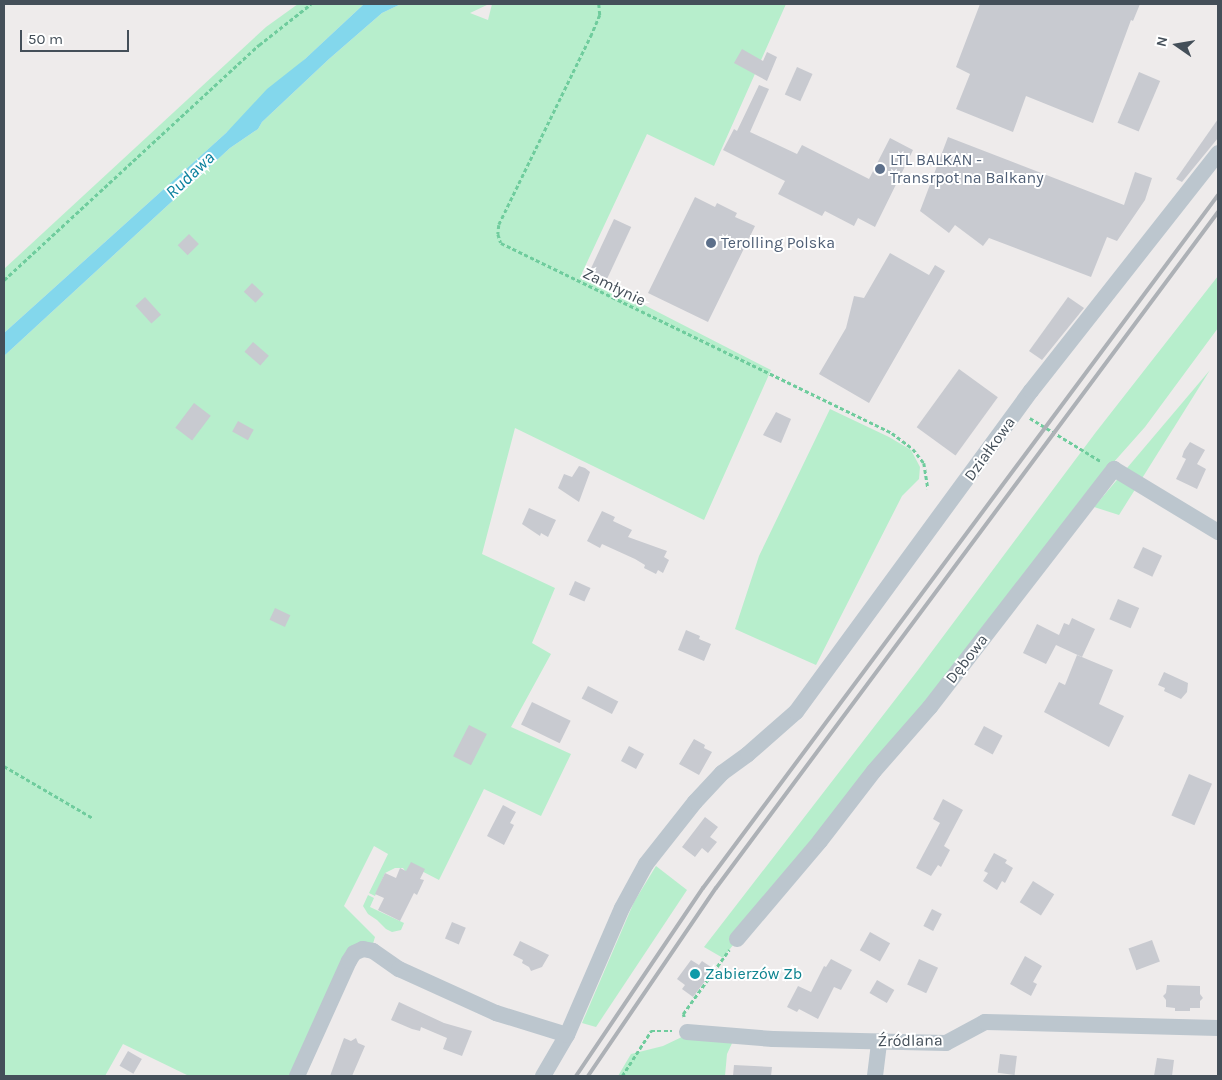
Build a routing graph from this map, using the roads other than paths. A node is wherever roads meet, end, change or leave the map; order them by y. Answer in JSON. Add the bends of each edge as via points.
{"nodes":[{"id":1,"x":1218,"y":153,"type":"edge"},
{"id":2,"x":1218,"y":532,"type":"edge"},
{"id":3,"x":737,"y":938,"type":"road end"},
{"id":4,"x":1218,"y":1028,"type":"edge"},
{"id":5,"x":688,"y":1032,"type":"road end"},
{"id":6,"x":567,"y":1035,"type":"junction"},
{"id":7,"x":879,"y":1042,"type":"junction"},
{"id":8,"x":297,"y":1076,"type":"edge"},
{"id":9,"x":544,"y":1076,"type":"edge"},
{"id":10,"x":875,"y":1076,"type":"edge"}],
"edges":[{"from":1,"to":6,"type":"street","name":"Działkowa","via":[[1017,410],[796,712],[722,772],[646,864],[622,908]]},
{"from":2,"to":3,"type":"street","name":"Dębowa","via":[[1114,470],[930,707]]},
{"from":4,"to":7,"type":"street","name":"Źródlana","via":[[985,1022],[946,1043]]},
{"from":5,"to":7,"type":"street","name":"Źródlana","via":[[773,1039]]},
{"from":6,"to":8,"type":"street","via":[[478,1006],[399,969],[373,951],[363,949],[354,953],[349,961]]},
{"from":6,"to":9,"type":"street","name":"Działkowa"},
{"from":7,"to":10,"type":"street"}]}
